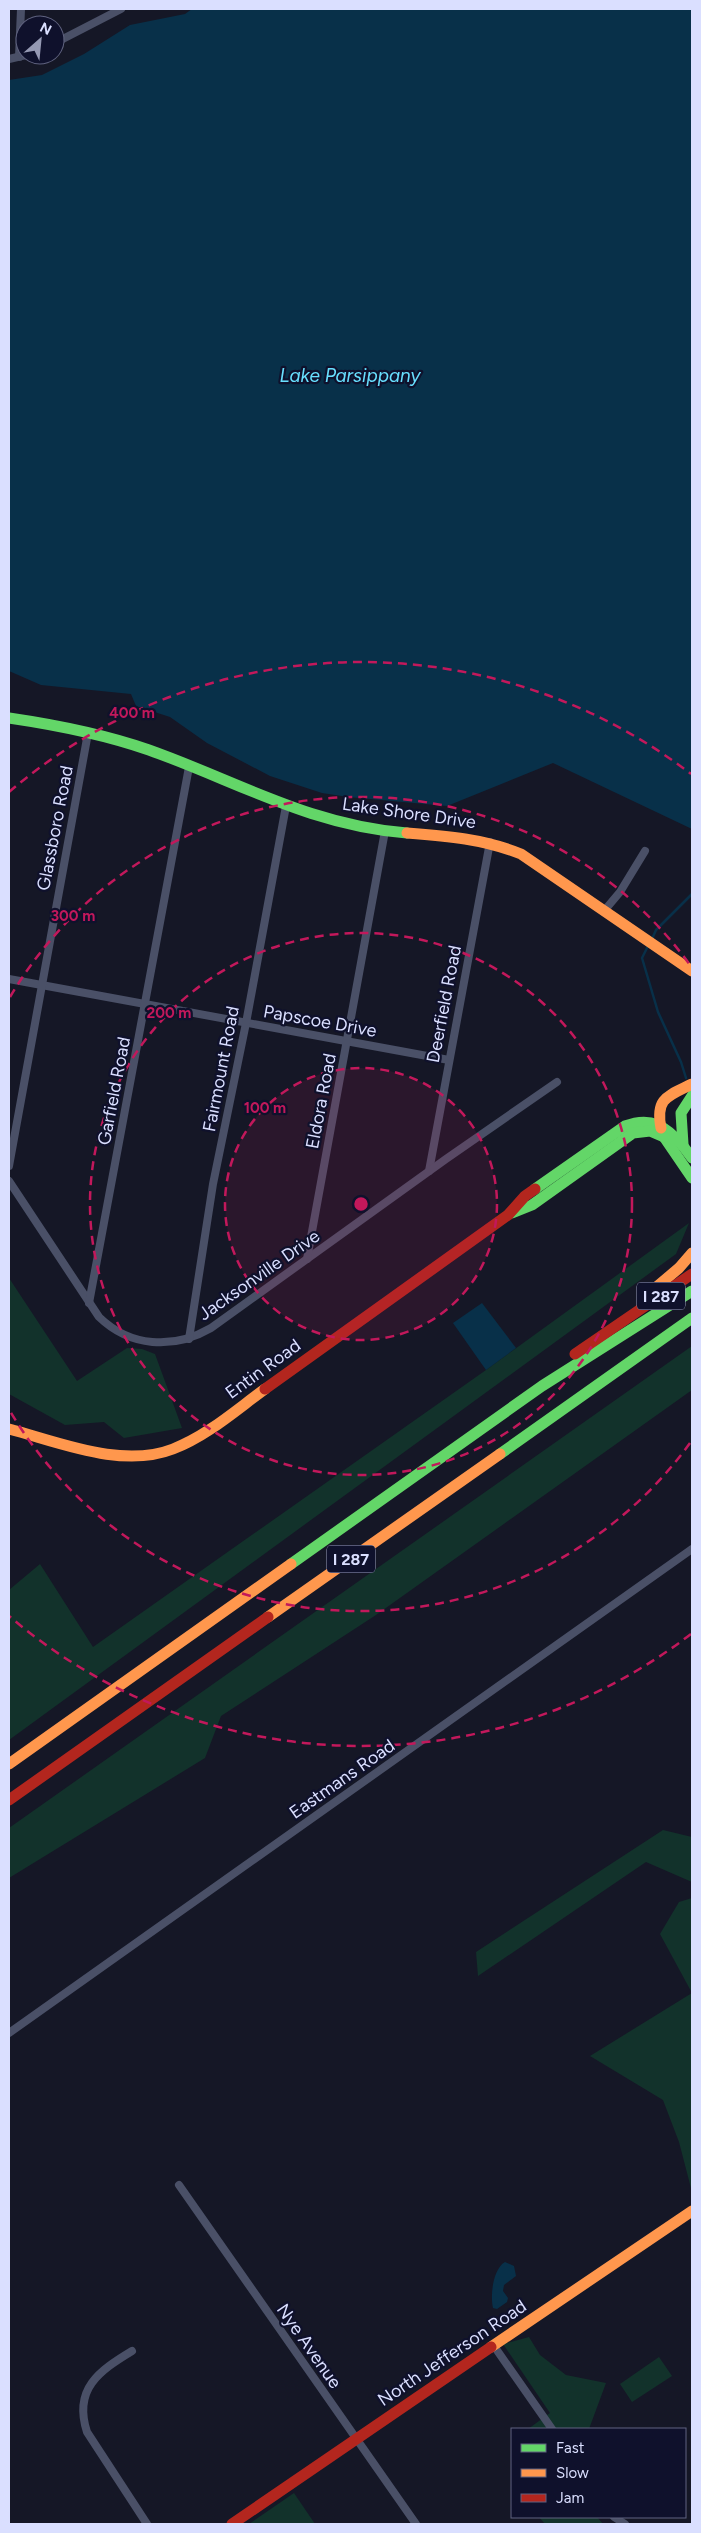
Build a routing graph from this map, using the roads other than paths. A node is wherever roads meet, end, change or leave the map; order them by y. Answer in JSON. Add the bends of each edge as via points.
{"nodes":[{"id":1,"x":122,"y":9,"type":"edge"},
{"id":2,"x":65,"y":37,"type":"edge"},
{"id":3,"x":9,"y":718,"type":"edge"},
{"id":4,"x":88,"y":732,"type":"junction"},
{"id":5,"x":189,"y":766,"type":"junction"},
{"id":6,"x":286,"y":806,"type":"junction"},
{"id":7,"x":385,"y":831,"type":"junction"},
{"id":8,"x":490,"y":842,"type":"junction"},
{"id":9,"x":645,"y":851,"type":"dead end"},
{"id":10,"x":604,"y":911,"type":"junction"},
{"id":11,"x":692,"y":971,"type":"edge"},
{"id":12,"x":9,"y":979,"type":"edge"},
{"id":13,"x":42,"y":985,"type":"junction"},
{"id":14,"x":145,"y":1004,"type":"junction"},
{"id":15,"x":246,"y":1022,"type":"junction"},
{"id":16,"x":348,"y":1041,"type":"junction"},
{"id":17,"x":449,"y":1060,"type":"junction"},
{"id":18,"x":558,"y":1082,"type":"dead end"},
{"id":19,"x":692,"y":1084,"type":"edge"},
{"id":20,"x":692,"y":1096,"type":"edge"},
{"id":21,"x":660,"y":1122,"type":"junction"},
{"id":22,"x":664,"y":1137,"type":"junction"},
{"id":23,"x":684,"y":1146,"type":"junction"},
{"id":24,"x":692,"y":1158,"type":"edge"},
{"id":25,"x":9,"y":1166,"type":"edge"},
{"id":26,"x":429,"y":1171,"type":"junction"},
{"id":27,"x":692,"y":1178,"type":"edge"},
{"id":28,"x":9,"y":1181,"type":"edge"},
{"id":29,"x":508,"y":1215,"type":"junction"},
{"id":30,"x":692,"y":1253,"type":"edge"},
{"id":31,"x":306,"y":1260,"type":"junction"},
{"id":32,"x":692,"y":1274,"type":"edge"},
{"id":33,"x":692,"y":1291,"type":"edge"},
{"id":34,"x":89,"y":1303,"type":"junction"},
{"id":35,"x":629,"y":1318,"type":"junction"},
{"id":36,"x":692,"y":1318,"type":"edge"},
{"id":37,"x":188,"y":1339,"type":"junction"},
{"id":38,"x":542,"y":1386,"type":"junction"},
{"id":39,"x":9,"y":1429,"type":"edge"},
{"id":40,"x":692,"y":1549,"type":"edge"},
{"id":41,"x":9,"y":1764,"type":"edge"},
{"id":42,"x":9,"y":1800,"type":"edge"},
{"id":43,"x":9,"y":2033,"type":"edge"},
{"id":44,"x":179,"y":2185,"type":"dead end"},
{"id":45,"x":692,"y":2211,"type":"edge"},
{"id":46,"x":494,"y":2346,"type":"junction"},
{"id":47,"x":132,"y":2351,"type":"dead end"},
{"id":48,"x":551,"y":2428,"type":"edge"},
{"id":49,"x":357,"y":2439,"type":"junction"},
{"id":50,"x":147,"y":2524,"type":"edge"},
{"id":51,"x":232,"y":2524,"type":"edge"},
{"id":52,"x":416,"y":2524,"type":"edge"}],
"edges":[{"from":1,"to":2,"type":"street"},
{"from":3,"to":4,"type":"main road","name":"Lake Shore Drive"},
{"from":4,"to":5,"type":"main road","name":"Lake Shore Drive"},
{"from":4,"to":13,"type":"street","name":"Glassboro Road"},
{"from":5,"to":6,"type":"main road","name":"Lake Shore Drive"},
{"from":5,"to":14,"type":"street","name":"Garfield Road"},
{"from":6,"to":7,"type":"main road","name":"Lake Shore Drive","via":[[330,820]]},
{"from":6,"to":15,"type":"street","name":"Fairmount Road"},
{"from":7,"to":8,"type":"main road","name":"Lake Shore Drive"},
{"from":7,"to":16,"type":"street","name":"Eldora Road"},
{"from":8,"to":10,"type":"main road","name":"Lake Shore Drive","via":[[521,854]]},
{"from":8,"to":17,"type":"street","name":"Deerfield Road"},
{"from":9,"to":10,"type":"street"},
{"from":10,"to":11,"type":"main road","name":"Lake Shore Drive"},
{"from":12,"to":13,"type":"street","name":"Papscoe Drive"},
{"from":13,"to":14,"type":"street","name":"Papscoe Drive"},
{"from":13,"to":25,"type":"street","name":"Glassboro Road"},
{"from":14,"to":15,"type":"street","name":"Papscoe Drive"},
{"from":14,"to":34,"type":"street","name":"Garfield Road"},
{"from":15,"to":16,"type":"street","name":"Papscoe Drive"},
{"from":15,"to":37,"type":"street","name":"Fairmount Road","via":[[213,1184]]},
{"from":16,"to":17,"type":"street","name":"Papscoe Drive"},
{"from":16,"to":31,"type":"street","name":"Eldora Road"},
{"from":17,"to":26,"type":"street","name":"Deerfield Road"},
{"from":18,"to":26,"type":"street","name":"Jacksonville Drive"},
{"from":19,"to":21,"type":"main road","via":[[661,1101],[658,1111]]},
{"from":20,"to":23,"type":"main road","via":[[681,1113]]},
{"from":21,"to":22,"type":"main road"},
{"from":21,"to":23,"type":"main road"},
{"from":21,"to":29,"type":"main road","name":"Entin Road","via":[[638,1121],[617,1130],[525,1196]]},
{"from":22,"to":27,"type":"main road"},
{"from":22,"to":29,"type":"main road","name":"Entin Road","via":[[650,1131],[633,1133],[532,1205]]},
{"from":23,"to":24,"type":"main road"},
{"from":26,"to":31,"type":"street","name":"Jacksonville Drive"},
{"from":28,"to":34,"type":"street","name":"Jacksonville Drive"},
{"from":29,"to":39,"type":"main road","name":"Entin Road","via":[[206,1431],[174,1449],[150,1455],[125,1456]]},
{"from":30,"to":35,"type":"main road","via":[[642,1298]]},
{"from":31,"to":37,"type":"street","name":"Jacksonville Drive","via":[[211,1328]]},
{"from":32,"to":35,"type":"main road","number":"I 287"},
{"from":33,"to":38,"type":"main road"},
{"from":34,"to":37,"type":"street","name":"Jacksonville Drive","via":[[108,1325],[129,1337],[154,1343]]},
{"from":35,"to":38,"type":"main road","number":"I 287","via":[[569,1358]]},
{"from":36,"to":42,"type":"main road","number":"I 287"},
{"from":38,"to":41,"type":"main road","number":"I 287"},
{"from":40,"to":43,"type":"street","name":"Eastmans Road"},
{"from":44,"to":49,"type":"street","name":"Nye Avenue"},
{"from":45,"to":46,"type":"main road","name":"North Jefferson Road"},
{"from":46,"to":48,"type":"street"},
{"from":46,"to":49,"type":"main road","name":"North Jefferson Road"},
{"from":47,"to":50,"type":"street","via":[[94,2378],[84,2398],[82,2418],[87,2432]]},
{"from":49,"to":51,"type":"main road","name":"North Jefferson Road"},
{"from":49,"to":52,"type":"street","name":"Nye Avenue"}]}
